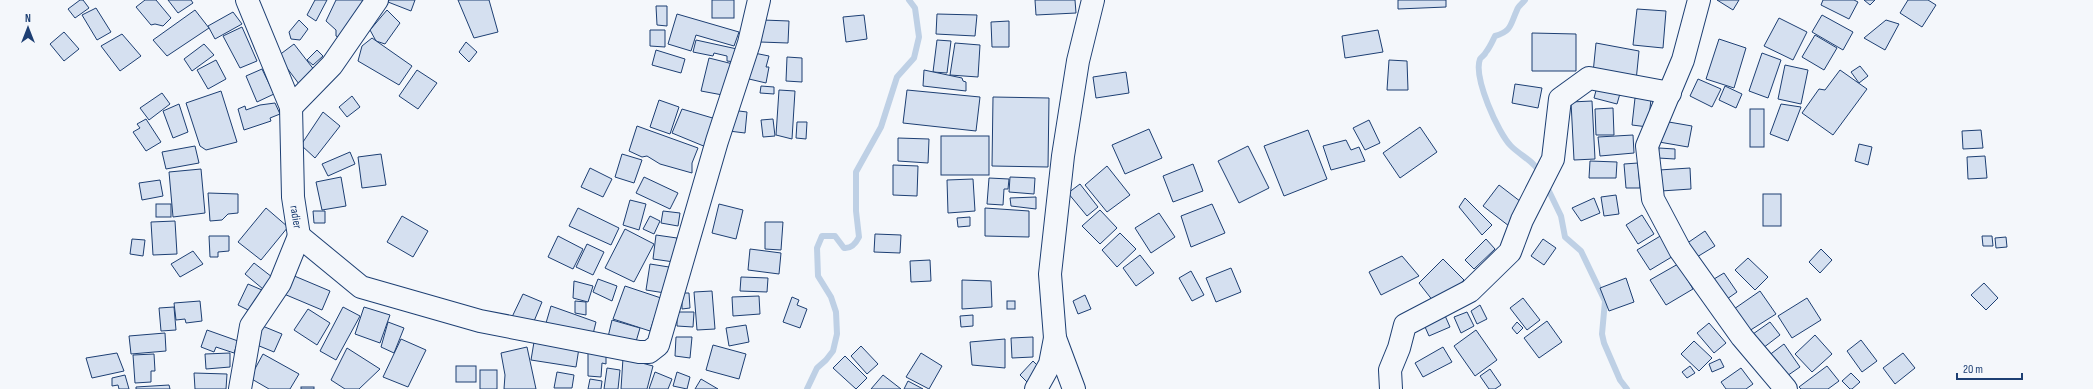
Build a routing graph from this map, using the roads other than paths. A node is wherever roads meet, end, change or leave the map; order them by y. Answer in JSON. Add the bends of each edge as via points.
{"nodes":[{"id":1,"x":247,"y":0,"type":"edge"},
{"id":2,"x":377,"y":0,"type":"edge"},
{"id":3,"x":759,"y":0,"type":"edge"},
{"id":4,"x":1093,"y":0,"type":"edge"},
{"id":5,"x":1699,"y":0,"type":"edge"},
{"id":6,"x":1670,"y":93,"type":"junction"},
{"id":7,"x":291,"y":106,"type":"junction"},
{"id":8,"x":299,"y":236,"type":"junction"},
{"id":9,"x":1055,"y":338,"type":"junction"},
{"id":10,"x":240,"y":389,"type":"edge"},
{"id":11,"x":1036,"y":389,"type":"edge"},
{"id":12,"x":1074,"y":389,"type":"edge"},
{"id":13,"x":1391,"y":389,"type":"edge"},
{"id":14,"x":1786,"y":389,"type":"edge"}],
"edges":[{"from":1,"to":7,"type":"street"},
{"from":2,"to":7,"type":"street","via":[[332,65]]},
{"from":3,"to":8,"type":"street","via":[[749,43],[717,141],[658,346],[649,352],[506,327],[361,287]]},
{"from":4,"to":9,"type":"street","via":[[1078,61],[1063,156],[1050,274]]},
{"from":5,"to":6,"type":"street","via":[[1683,60]]},
{"from":6,"to":13,"type":"street","via":[[1589,78],[1560,99],[1553,159],[1534,194],[1510,252],[1470,291],[1405,325],[1390,370]]},
{"from":6,"to":14,"type":"street","via":[[1647,146],[1653,200],[1680,250],[1742,337]]},
{"from":7,"to":8,"type":"street","name":"radier","via":[[293,197]]},
{"from":8,"to":10,"type":"street","via":[[280,283],[251,326]]},
{"from":9,"to":11,"type":"street","via":[[1050,364]]},
{"from":9,"to":12,"type":"street"}]}
